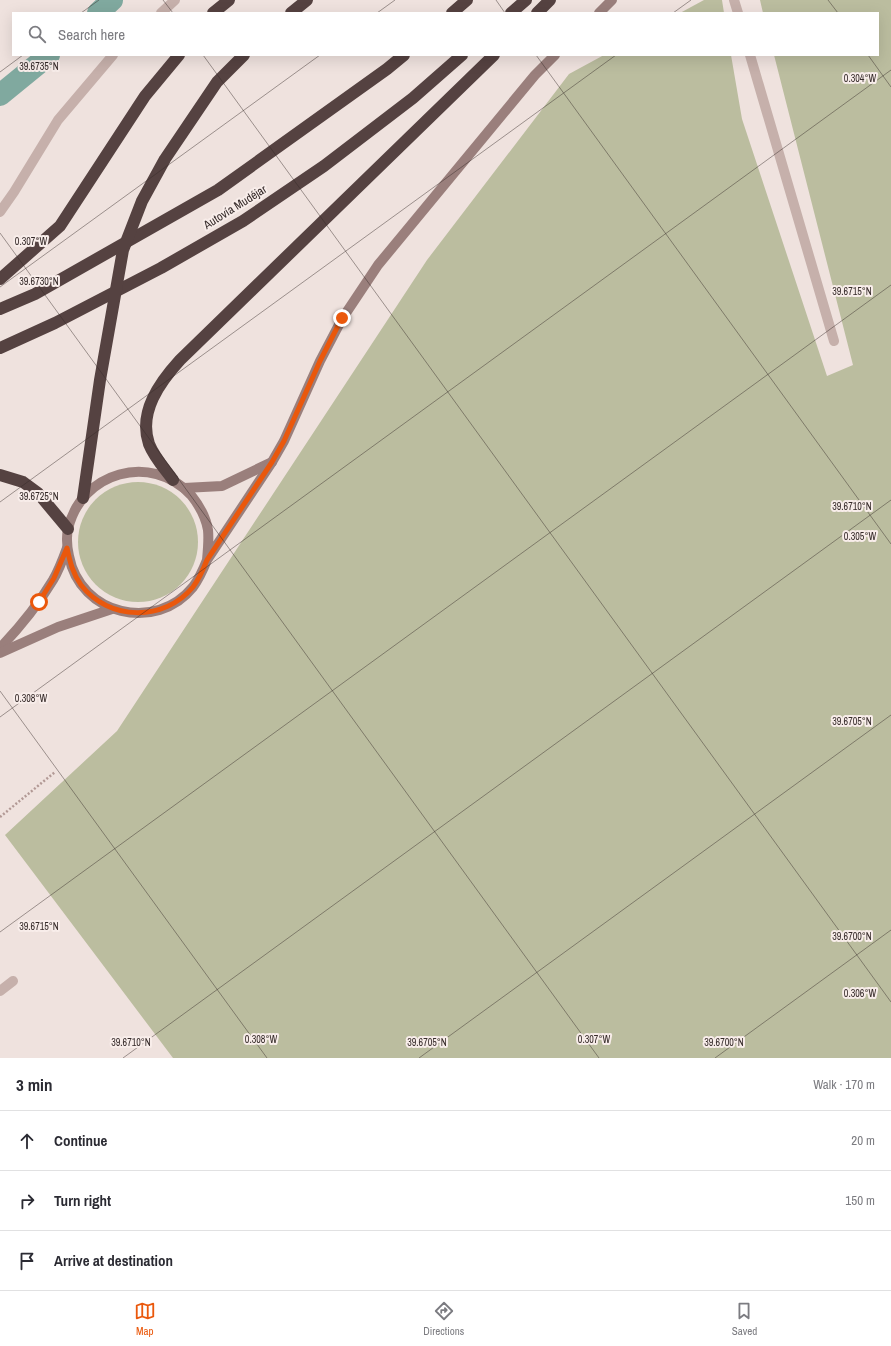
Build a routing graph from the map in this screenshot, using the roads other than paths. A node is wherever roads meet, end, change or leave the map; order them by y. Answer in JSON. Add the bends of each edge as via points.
{"nodes":[{"id":1,"x":175,"y":0,"type":"edge"},
{"id":2,"x":229,"y":0,"type":"edge"},
{"id":3,"x":307,"y":0,"type":"edge"},
{"id":4,"x":467,"y":0,"type":"edge"},
{"id":5,"x":526,"y":0,"type":"edge"},
{"id":6,"x":550,"y":0,"type":"edge"},
{"id":7,"x":612,"y":0,"type":"edge"},
{"id":8,"x":734,"y":0,"type":"edge"},
{"id":9,"x":162,"y":12,"type":"edge"},
{"id":10,"x":214,"y":12,"type":"edge"},
{"id":11,"x":292,"y":12,"type":"edge"},
{"id":12,"x":453,"y":12,"type":"edge"},
{"id":13,"x":512,"y":12,"type":"edge"},
{"id":14,"x":538,"y":12,"type":"edge"},
{"id":15,"x":599,"y":12,"type":"edge"},
{"id":16,"x":738,"y":12,"type":"edge"},
{"id":17,"x":112,"y":56,"type":"edge"},
{"id":18,"x":178,"y":56,"type":"edge"},
{"id":19,"x":243,"y":56,"type":"edge"},
{"id":20,"x":403,"y":56,"type":"edge"},
{"id":21,"x":461,"y":56,"type":"edge"},
{"id":22,"x":493,"y":56,"type":"edge"},
{"id":23,"x":554,"y":56,"type":"edge"},
{"id":24,"x":750,"y":56,"type":"edge"},
{"id":25,"x":0,"y":212,"type":"edge"},
{"id":26,"x":0,"y":278,"type":"edge"},
{"id":27,"x":0,"y":309,"type":"edge"},
{"id":28,"x":834,"y":342,"type":"dead end"},
{"id":29,"x":0,"y":348,"type":"edge"},
{"id":30,"x":272,"y":462,"type":"junction"},
{"id":31,"x":0,"y":475,"type":"edge"},
{"id":32,"x":173,"y":480,"type":"junction"},
{"id":33,"x":184,"y":488,"type":"junction"},
{"id":34,"x":83,"y":498,"type":"junction"},
{"id":35,"x":68,"y":529,"type":"junction"},
{"id":36,"x":67,"y":548,"type":"junction"},
{"id":37,"x":207,"y":560,"type":"junction"},
{"id":38,"x":112,"y":608,"type":"junction"},
{"id":39,"x":0,"y":648,"type":"edge"},
{"id":40,"x":0,"y":653,"type":"edge"},
{"id":41,"x":12,"y":981,"type":"dead end"},
{"id":42,"x":0,"y":991,"type":"edge"}],
"edges":[{"from":1,"to":9,"type":"street"},
{"from":2,"to":10,"type":"highway"},
{"from":3,"to":11,"type":"highway"},
{"from":4,"to":12,"type":"highway"},
{"from":5,"to":13,"type":"highway"},
{"from":6,"to":14,"type":"highway"},
{"from":7,"to":15,"type":"main road"},
{"from":8,"to":16,"type":"street"},
{"from":17,"to":25,"type":"street","via":[[58,120]]},
{"from":18,"to":26,"type":"highway","via":[[145,96],[60,226]]},
{"from":19,"to":34,"type":"highway","via":[[217,82],[165,159],[142,201],[123,250],[100,380]]},
{"from":20,"to":27,"type":"highway","name":"Autovía Mudéjar","via":[[218,190],[35,294]]},
{"from":21,"to":29,"type":"highway","name":"Autovía Mudéjar","via":[[413,98],[324,166],[243,221],[161,268],[55,323]]},
{"from":22,"to":32,"type":"highway","via":[[166,376],[152,402],[146,429],[157,458]]},
{"from":23,"to":30,"type":"main road","via":[[535,75],[365,283],[342,318]]},
{"from":24,"to":28,"type":"street"},
{"from":30,"to":33,"type":"main road","via":[[222,486]]},
{"from":30,"to":37,"type":"main road"},
{"from":31,"to":35,"type":"highway","via":[[23,482],[38,493]]},
{"from":32,"to":33,"type":"main road"},
{"from":32,"to":34,"type":"main road","via":[[146,472],[132,472],[104,480]]},
{"from":33,"to":37,"type":"main road","via":[[195,500],[208,529]]},
{"from":34,"to":35,"type":"main road"},
{"from":35,"to":36,"type":"main road"},
{"from":36,"to":38,"type":"main road","via":[[72,568],[81,585],[100,602]]},
{"from":36,"to":39,"type":"main road","via":[[54,578],[39,602]]},
{"from":37,"to":38,"type":"main road","via":[[193,587],[183,598],[170,606],[141,613]]},
{"from":38,"to":40,"type":"main road","via":[[58,627]]},
{"from":41,"to":42,"type":"street"}]}
